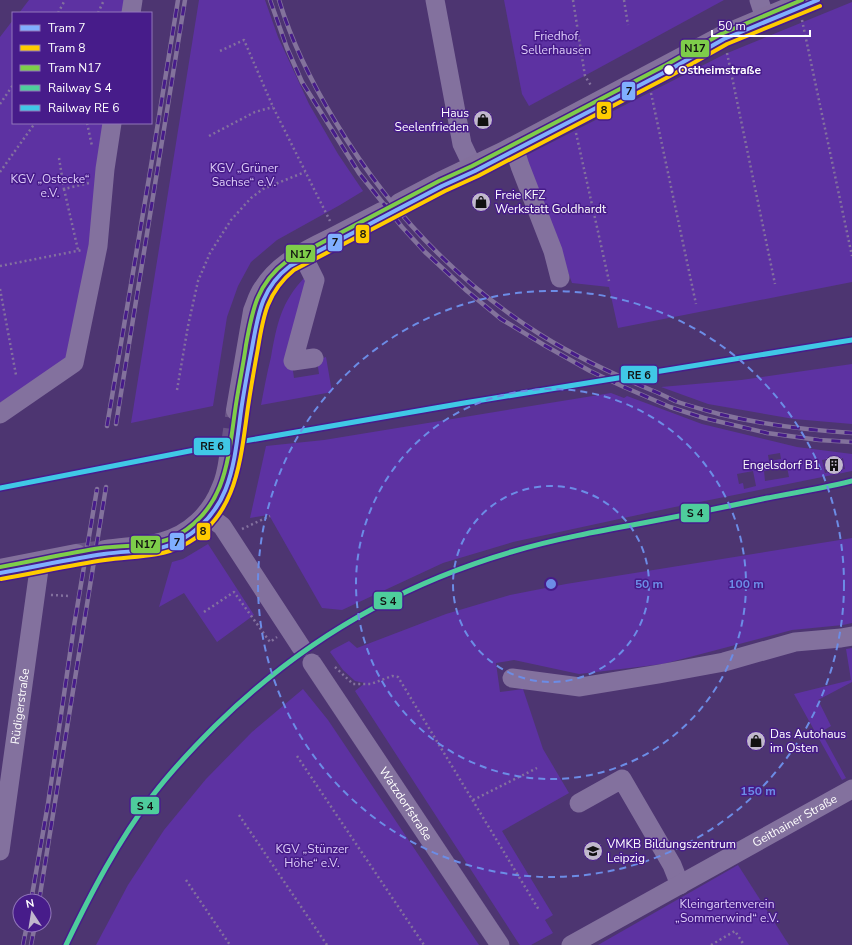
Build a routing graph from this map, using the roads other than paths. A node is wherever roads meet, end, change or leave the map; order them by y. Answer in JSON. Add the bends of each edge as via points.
{"nodes":[{"id":1,"x":133,"y":0,"type":"edge"},
{"id":2,"x":435,"y":0,"type":"edge"},
{"id":3,"x":809,"y":0,"type":"edge"},
{"id":4,"x":762,"y":9,"type":"edge"},
{"id":5,"x":131,"y":12,"type":"edge"},
{"id":6,"x":112,"y":124,"type":"edge"},
{"id":7,"x":514,"y":147,"type":"junction"},
{"id":8,"x":473,"y":167,"type":"junction"},
{"id":9,"x":302,"y":254,"type":"junction"},
{"id":10,"x":560,"y":278,"type":"dead end"},
{"id":11,"x":314,"y":358,"type":"dead end"},
{"id":12,"x":237,"y":410,"type":"tunnel mouth"},
{"id":13,"x":0,"y":414,"type":"edge"},
{"id":14,"x":231,"y":451,"type":"tunnel mouth"},
{"id":15,"x":207,"y":515,"type":"junction"},
{"id":16,"x":105,"y":551,"type":"tunnel mouth"},
{"id":17,"x":76,"y":555,"type":"tunnel mouth"},
{"id":18,"x":40,"y":562,"type":"junction"},
{"id":19,"x":0,"y":570,"type":"edge"},
{"id":20,"x":852,"y":636,"type":"edge"},
{"id":21,"x":301,"y":647,"type":"dead end"},
{"id":22,"x":312,"y":662,"type":"dead end"},
{"id":23,"x":512,"y":678,"type":"dead end"},
{"id":24,"x":852,"y":789,"type":"edge"},
{"id":25,"x":580,"y":803,"type":"dead end"},
{"id":26,"x":2,"y":828,"type":"edge"},
{"id":27,"x":0,"y":851,"type":"edge"},
{"id":28,"x":680,"y":885,"type":"junction"},
{"id":29,"x":500,"y":945,"type":"edge"},
{"id":30,"x":571,"y":945,"type":"edge"}],
"edges":[{"from":1,"to":5,"type":"street"},
{"from":2,"to":8,"type":"street","via":[[462,144]]},
{"from":3,"to":4,"type":"main road"},
{"from":4,"to":7,"type":"main road","via":[[724,36]]},
{"from":6,"to":13,"type":"street","via":[[98,246],[74,363]]},
{"from":7,"to":8,"type":"main road"},
{"from":7,"to":10,"type":"street","via":[[553,251]]},
{"from":8,"to":9,"type":"main road"},
{"from":9,"to":11,"type":"street","via":[[315,280],[293,361]]},
{"from":9,"to":12,"type":"main road","via":[[272,277],[259,298],[254,311]]},
{"from":14,"to":15,"type":"main road","via":[[227,477]]},
{"from":15,"to":16,"type":"main road","via":[[177,538],[163,543]]},
{"from":15,"to":21,"type":"street","via":[[222,526]]},
{"from":17,"to":18,"type":"main road"},
{"from":18,"to":19,"type":"main road"},
{"from":18,"to":26,"type":"street","name":"Rüdigerstraße"},
{"from":20,"to":23,"type":"street","via":[[795,642],[724,662],[580,687]]},
{"from":22,"to":29,"type":"street","name":"Watzdorfstraße"},
{"from":24,"to":28,"type":"street","name":"Geithainer Straße"},
{"from":25,"to":28,"type":"street","via":[[622,779],[672,865]]},
{"from":26,"to":27,"type":"street","name":"Rüdigerstraße"},
{"from":28,"to":30,"type":"street","name":"Geithainer Straße"}]}
